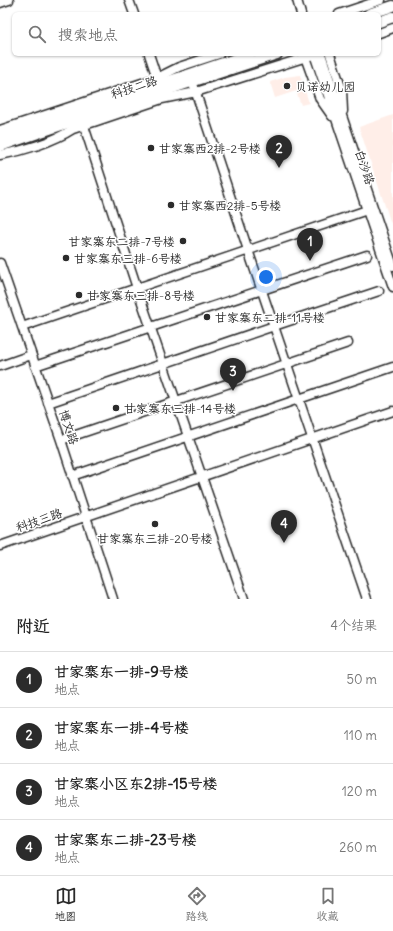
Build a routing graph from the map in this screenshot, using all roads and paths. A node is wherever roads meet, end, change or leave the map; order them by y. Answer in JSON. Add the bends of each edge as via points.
{"nodes":[{"id":1,"x":9,"y":0,"type":"edge"},
{"id":2,"x":129,"y":0,"type":"edge"},
{"id":3,"x":297,"y":0,"type":"edge"},
{"id":4,"x":381,"y":0,"type":"edge"},
{"id":5,"x":0,"y":3,"type":"edge"},
{"id":6,"x":393,"y":6,"type":"edge"},
{"id":7,"x":133,"y":12,"type":"edge"},
{"id":8,"x":300,"y":12,"type":"edge"},
{"id":9,"x":346,"y":12,"type":"edge"},
{"id":10,"x":375,"y":12,"type":"edge"},
{"id":11,"x":393,"y":17,"type":"edge"},
{"id":12,"x":381,"y":21,"type":"edge"},
{"id":13,"x":393,"y":28,"type":"edge"},
{"id":14,"x":381,"y":32,"type":"edge"},
{"id":15,"x":150,"y":56,"type":"edge"},
{"id":16,"x":212,"y":56,"type":"edge"},
{"id":17,"x":244,"y":56,"type":"edge"},
{"id":18,"x":270,"y":56,"type":"edge"},
{"id":19,"x":310,"y":56,"type":"edge"},
{"id":20,"x":317,"y":56,"type":"edge"},
{"id":21,"x":331,"y":56,"type":"edge"},
{"id":22,"x":305,"y":58,"type":"junction"},
{"id":23,"x":157,"y":78,"type":"junction"},
{"id":24,"x":192,"y":81,"type":"junction"},
{"id":25,"x":196,"y":92,"type":"junction"},
{"id":26,"x":341,"y":123,"type":"junction"},
{"id":27,"x":84,"y":126,"type":"junction"},
{"id":28,"x":0,"y":130,"type":"edge"},
{"id":29,"x":0,"y":138,"type":"edge"},
{"id":30,"x":0,"y":146,"type":"edge"},
{"id":31,"x":0,"y":155,"type":"edge"},
{"id":32,"x":367,"y":210,"type":"junction"},
{"id":33,"x":248,"y":250,"type":"junction"},
{"id":34,"x":367,"y":255,"type":"dead end"},
{"id":35,"x":0,"y":263,"type":"edge"},
{"id":36,"x":393,"y":266,"type":"edge"},
{"id":37,"x":393,"y":287,"type":"edge"},
{"id":38,"x":137,"y":288,"type":"junction"},
{"id":39,"x":262,"y":290,"type":"junction"},
{"id":40,"x":378,"y":291,"type":"dead end"},
{"id":41,"x":274,"y":326,"type":"junction"},
{"id":42,"x":22,"y":327,"type":"junction"},
{"id":43,"x":151,"y":327,"type":"junction"},
{"id":44,"x":348,"y":343,"type":"dead end"},
{"id":45,"x":31,"y":355,"type":"junction"},
{"id":46,"x":164,"y":363,"type":"junction"},
{"id":47,"x":286,"y":363,"type":"junction"},
{"id":48,"x":0,"y":366,"type":"edge"},
{"id":49,"x":35,"y":366,"type":"junction"},
{"id":50,"x":393,"y":367,"type":"edge"},
{"id":51,"x":299,"y":400,"type":"junction"},
{"id":52,"x":176,"y":401,"type":"junction"},
{"id":53,"x":48,"y":403,"type":"junction"},
{"id":54,"x":393,"y":411,"type":"edge"},
{"id":55,"x":188,"y":436,"type":"junction"},
{"id":56,"x":312,"y":439,"type":"junction"},
{"id":57,"x":60,"y":440,"type":"junction"},
{"id":58,"x":72,"y":476,"type":"junction"},
{"id":59,"x":201,"y":476,"type":"junction"},
{"id":60,"x":86,"y":517,"type":"junction"},
{"id":61,"x":0,"y":546,"type":"edge"},
{"id":62,"x":113,"y":599,"type":"edge"},
{"id":63,"x":244,"y":599,"type":"edge"},
{"id":64,"x":367,"y":599,"type":"edge"}],
"edges":[{"from":1,"to":5,"type":"street"},
{"from":2,"to":7,"type":"street"},
{"from":3,"to":8,"type":"street"},
{"from":4,"to":9,"type":"street"},
{"from":6,"to":10,"type":"main road"},
{"from":11,"to":12,"type":"main road"},
{"from":13,"to":14,"type":"street"},
{"from":15,"to":23,"type":"street"},
{"from":16,"to":23,"type":"street"},
{"from":17,"to":29,"type":"main road","name":"科技二路"},
{"from":18,"to":24,"type":"main road","name":"科技二路"},
{"from":19,"to":22,"type":"street"},
{"from":20,"to":26,"type":"street","name":"白沙路"},
{"from":21,"to":26,"type":"street","via":[[342,90]]},
{"from":22,"to":25,"type":"street"},
{"from":22,"to":26,"type":"street","via":[[320,99]]},
{"from":23,"to":28,"type":"street"},
{"from":24,"to":25,"type":"street"},
{"from":24,"to":30,"type":"main road","name":"科技二路"},
{"from":25,"to":27,"type":"street","via":[[162,99]]},
{"from":25,"to":33,"type":"street"},
{"from":26,"to":32,"type":"street","name":"白沙路"},
{"from":26,"to":36,"type":"street","name":"白沙路"},
{"from":27,"to":31,"type":"street","via":[[73,129],[61,137]]},
{"from":27,"to":38,"type":"street"},
{"from":32,"to":33,"type":"street"},
{"from":32,"to":37,"type":"street","name":"白沙路"},
{"from":33,"to":38,"type":"street"},
{"from":33,"to":39,"type":"street"},
{"from":34,"to":39,"type":"street"},
{"from":35,"to":42,"type":"street","name":"博文路"},
{"from":38,"to":42,"type":"street"},
{"from":38,"to":43,"type":"street"},
{"from":39,"to":41,"type":"street"},
{"from":39,"to":43,"type":"street"},
{"from":40,"to":41,"type":"street"},
{"from":41,"to":46,"type":"street"},
{"from":41,"to":47,"type":"street"},
{"from":42,"to":45,"type":"street","name":"博文路"},
{"from":43,"to":46,"type":"street"},
{"from":43,"to":49,"type":"street"},
{"from":44,"to":47,"type":"street"},
{"from":45,"to":48,"type":"street"},
{"from":45,"to":49,"type":"street","name":"博文路"},
{"from":46,"to":52,"type":"street"},
{"from":46,"to":53,"type":"street"},
{"from":47,"to":51,"type":"street"},
{"from":47,"to":52,"type":"street"},
{"from":49,"to":53,"type":"street","name":"博文路"},
{"from":50,"to":51,"type":"street"},
{"from":51,"to":55,"type":"street"},
{"from":51,"to":56,"type":"street"},
{"from":52,"to":55,"type":"street"},
{"from":52,"to":57,"type":"street"},
{"from":53,"to":57,"type":"street","name":"博文路"},
{"from":54,"to":56,"type":"street","name":"科技三路"},
{"from":55,"to":58,"type":"street"},
{"from":55,"to":59,"type":"street"},
{"from":56,"to":59,"type":"street","name":"科技三路"},
{"from":56,"to":64,"type":"street"},
{"from":57,"to":58,"type":"street","name":"博文路"},
{"from":58,"to":60,"type":"street","name":"博文路"},
{"from":59,"to":60,"type":"street","name":"科技三路"},
{"from":59,"to":63,"type":"street"},
{"from":60,"to":61,"type":"street","name":"科技三路"},
{"from":60,"to":62,"type":"street","name":"博文路"}]}
